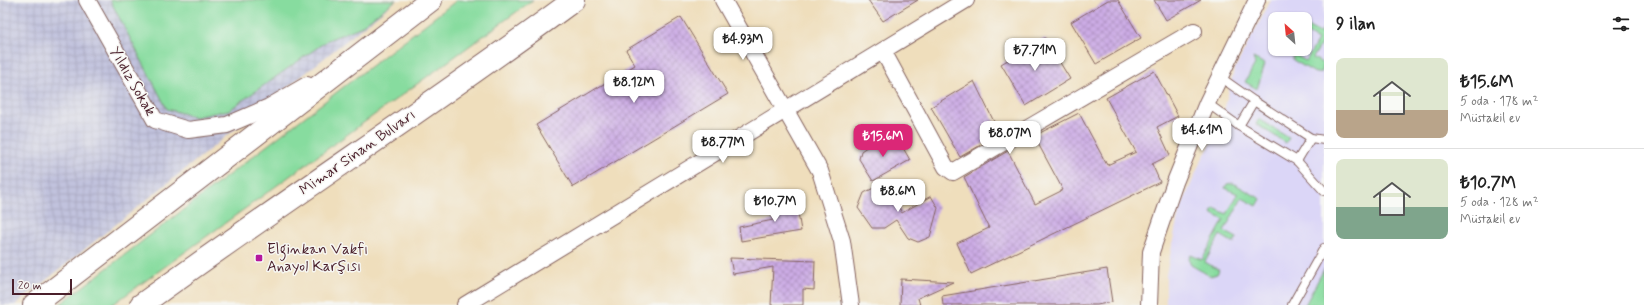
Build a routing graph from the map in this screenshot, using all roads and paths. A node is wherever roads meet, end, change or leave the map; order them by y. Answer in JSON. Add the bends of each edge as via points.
{"nodes":[{"id":1,"x":87,"y":0,"type":"edge"},
{"id":2,"x":431,"y":0,"type":"edge"},
{"id":3,"x":574,"y":0,"type":"edge"},
{"id":4,"x":723,"y":0,"type":"edge"},
{"id":5,"x":966,"y":0,"type":"edge"},
{"id":6,"x":1256,"y":0,"type":"edge"},
{"id":7,"x":1194,"y":31,"type":"dead end"},
{"id":8,"x":884,"y":51,"type":"junction"},
{"id":9,"x":353,"y":59,"type":"junction"},
{"id":10,"x":1220,"y":77,"type":"junction"},
{"id":11,"x":1254,"y":101,"type":"junction"},
{"id":12,"x":1207,"y":103,"type":"junction"},
{"id":13,"x":786,"y":109,"type":"junction"},
{"id":14,"x":1239,"y":126,"type":"junction"},
{"id":15,"x":1311,"y":138,"type":"junction"},
{"id":16,"x":1324,"y":140,"type":"edge"},
{"id":17,"x":1297,"y":161,"type":"junction"},
{"id":18,"x":1324,"y":191,"type":"edge"},
{"id":19,"x":1324,"y":248,"type":"edge"},
{"id":20,"x":34,"y":305,"type":"edge"},
{"id":21,"x":141,"y":305,"type":"edge"},
{"id":22,"x":465,"y":305,"type":"edge"},
{"id":23,"x":851,"y":305,"type":"edge"},
{"id":24,"x":1149,"y":305,"type":"edge"},
{"id":25,"x":1292,"y":305,"type":"edge"}],
"edges":[{"from":1,"to":9,"type":"street","name":"Yıldız Sokak","via":[[155,120],[188,130],[227,125],[255,113]]},
{"from":2,"to":9,"type":"highway"},
{"from":3,"to":21,"type":"highway","name":"Mimar Sinan Bulvarı"},
{"from":4,"to":13,"type":"street"},
{"from":5,"to":8,"type":"street"},
{"from":6,"to":10,"type":"street"},
{"from":7,"to":8,"type":"street","via":[[953,172],[946,167]]},
{"from":8,"to":13,"type":"street"},
{"from":9,"to":20,"type":"highway"},
{"from":10,"to":11,"type":"lane"},
{"from":10,"to":12,"type":"street"},
{"from":11,"to":14,"type":"lane"},
{"from":11,"to":15,"type":"lane"},
{"from":12,"to":14,"type":"lane"},
{"from":12,"to":24,"type":"street","via":[[1175,182],[1151,252]]},
{"from":13,"to":22,"type":"street"},
{"from":13,"to":23,"type":"street","via":[[820,171],[842,241]]},
{"from":14,"to":17,"type":"lane"},
{"from":15,"to":16,"type":"lane"},
{"from":15,"to":17,"type":"lane"},
{"from":17,"to":18,"type":"lane"},
{"from":19,"to":25,"type":"lane"}]}
